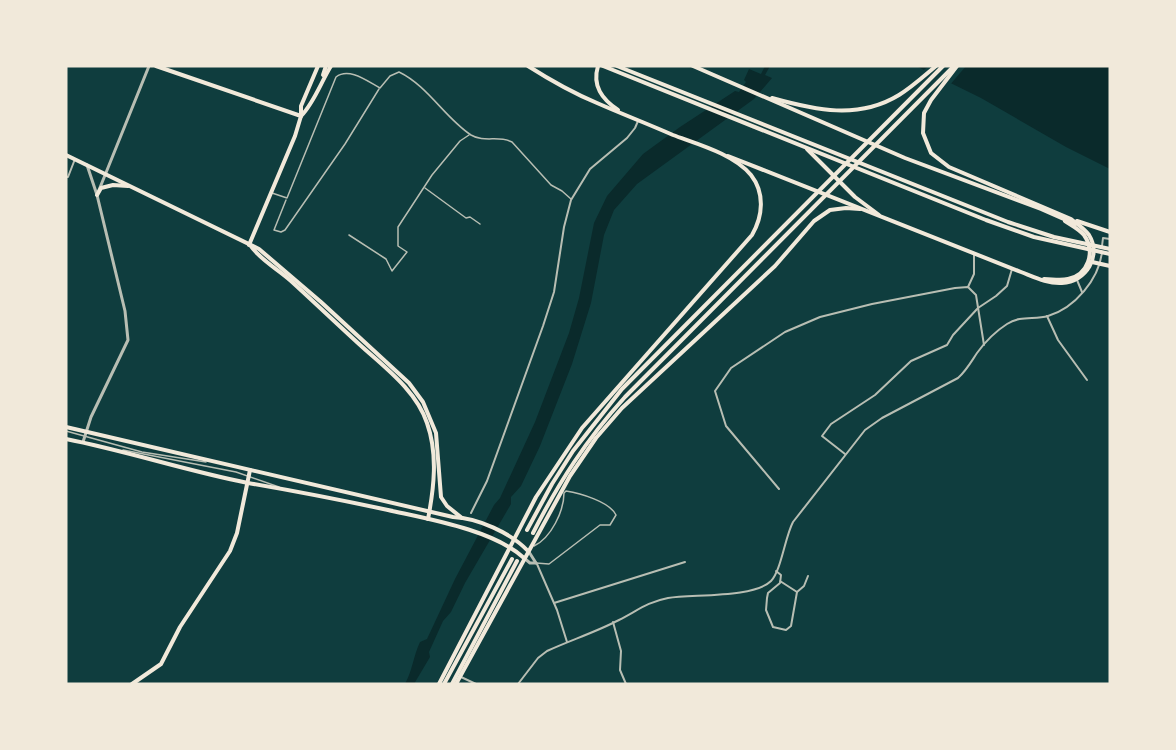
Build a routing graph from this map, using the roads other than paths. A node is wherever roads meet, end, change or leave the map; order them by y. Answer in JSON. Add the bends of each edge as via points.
{"nodes":[{"id":1,"x":149,"y":66,"type":"edge"},
{"id":2,"x":156,"y":66,"type":"edge"},
{"id":3,"x":318,"y":66,"type":"edge"},
{"id":4,"x":326,"y":66,"type":"edge"},
{"id":5,"x":331,"y":66,"type":"edge"},
{"id":6,"x":528,"y":66,"type":"edge"},
{"id":7,"x":598,"y":66,"type":"edge"},
{"id":8,"x":604,"y":66,"type":"edge"},
{"id":9,"x":617,"y":66,"type":"edge"},
{"id":10,"x":693,"y":66,"type":"edge"},
{"id":11,"x":936,"y":66,"type":"edge"},
{"id":12,"x":943,"y":66,"type":"edge"},
{"id":13,"x":955,"y":66,"type":"edge"},
{"id":14,"x":320,"y":84,"type":"junction"},
{"id":15,"x":380,"y":88,"type":"junction"},
{"id":16,"x":782,"y":103,"type":"junction"},
{"id":17,"x":626,"y":115,"type":"junction"},
{"id":18,"x":301,"y":117,"type":"junction"},
{"id":19,"x":639,"y":120,"type":"junction"},
{"id":20,"x":470,"y":134,"type":"junction"},
{"id":21,"x":806,"y":147,"type":"junction"},
{"id":22,"x":66,"y":155,"type":"edge"},
{"id":23,"x":724,"y":155,"type":"junction"},
{"id":24,"x":75,"y":159,"type":"junction"},
{"id":25,"x":87,"y":165,"type":"junction"},
{"id":26,"x":104,"y":173,"type":"junction"},
{"id":27,"x":66,"y":177,"type":"edge"},
{"id":28,"x":132,"y":186,"type":"junction"},
{"id":29,"x":424,"y":188,"type":"junction"},
{"id":30,"x":271,"y":192,"type":"junction"},
{"id":31,"x":97,"y":195,"type":"junction"},
{"id":32,"x":287,"y":198,"type":"junction"},
{"id":33,"x":572,"y":200,"type":"junction"},
{"id":34,"x":862,"y":210,"type":"junction"},
{"id":35,"x":1057,"y":216,"type":"junction"},
{"id":36,"x":885,"y":219,"type":"junction"},
{"id":37,"x":1071,"y":219,"type":"junction"},
{"id":38,"x":480,"y":224,"type":"dead end"},
{"id":39,"x":1083,"y":228,"type":"junction"},
{"id":40,"x":1110,"y":232,"type":"edge"},
{"id":41,"x":349,"y":235,"type":"dead end"},
{"id":42,"x":1110,"y":239,"type":"edge"},
{"id":43,"x":249,"y":244,"type":"junction"},
{"id":44,"x":1109,"y":251,"type":"edge"},
{"id":45,"x":974,"y":254,"type":"junction"},
{"id":46,"x":1092,"y":262,"type":"junction"},
{"id":47,"x":1100,"y":264,"type":"junction"},
{"id":48,"x":1110,"y":266,"type":"edge"},
{"id":49,"x":1012,"y":269,"type":"junction"},
{"id":50,"x":1036,"y":278,"type":"junction"},
{"id":51,"x":1077,"y":280,"type":"junction"},
{"id":52,"x":968,"y":287,"type":"junction"},
{"id":53,"x":1082,"y":292,"type":"junction"},
{"id":54,"x":978,"y":308,"type":"junction"},
{"id":55,"x":1047,"y":316,"type":"junction"},
{"id":56,"x":984,"y":345,"type":"junction"},
{"id":57,"x":1087,"y":380,"type":"dead end"},
{"id":58,"x":66,"y":429,"type":"edge"},
{"id":59,"x":85,"y":433,"type":"junction"},
{"id":60,"x":66,"y":439,"type":"edge"},
{"id":61,"x":83,"y":442,"type":"junction"},
{"id":62,"x":102,"y":447,"type":"junction"},
{"id":63,"x":845,"y":454,"type":"junction"},
{"id":64,"x":250,"y":470,"type":"junction"},
{"id":65,"x":249,"y":476,"type":"junction"},
{"id":66,"x":248,"y":483,"type":"junction"},
{"id":67,"x":282,"y":488,"type":"junction"},
{"id":68,"x":779,"y":489,"type":"dead end"},
{"id":69,"x":430,"y":512,"type":"junction"},
{"id":70,"x":471,"y":513,"type":"dead end"},
{"id":71,"x":462,"y":518,"type":"junction"},
{"id":72,"x":428,"y":519,"type":"junction"},
{"id":73,"x":527,"y":530,"type":"dead end"},
{"id":74,"x":532,"y":533,"type":"dead end"},
{"id":75,"x":514,"y":538,"type":"junction"},
{"id":76,"x":510,"y":547,"type":"junction"},
{"id":77,"x":529,"y":549,"type":"junction"},
{"id":78,"x":524,"y":558,"type":"junction"},
{"id":79,"x":512,"y":559,"type":"dead end"},
{"id":80,"x":517,"y":561,"type":"dead end"},
{"id":81,"x":685,"y":562,"type":"dead end"},
{"id":82,"x":536,"y":563,"type":"junction"},
{"id":83,"x":776,"y":571,"type":"junction"},
{"id":84,"x":808,"y":576,"type":"dead end"},
{"id":85,"x":780,"y":581,"type":"junction"},
{"id":86,"x":797,"y":592,"type":"junction"},
{"id":87,"x":554,"y":603,"type":"junction"},
{"id":88,"x":613,"y":622,"type":"junction"},
{"id":89,"x":567,"y":642,"type":"junction"},
{"id":90,"x":461,"y":677,"type":"junction"},
{"id":91,"x":132,"y":684,"type":"edge"},
{"id":92,"x":439,"y":684,"type":"edge"},
{"id":93,"x":444,"y":684,"type":"edge"},
{"id":94,"x":454,"y":684,"type":"edge"},
{"id":95,"x":476,"y":684,"type":"edge"},
{"id":96,"x":518,"y":684,"type":"edge"},
{"id":97,"x":626,"y":684,"type":"edge"}],
"edges":[{"from":1,"to":26,"type":"street"},
{"from":2,"to":18,"type":"main road"},
{"from":3,"to":18,"type":"main road","via":[[301,106]]},
{"from":4,"to":14,"type":"main road"},
{"from":5,"to":14,"type":"main road"},
{"from":6,"to":17,"type":"main road","via":[[562,87]]},
{"from":7,"to":17,"type":"main road","via":[[596,84],[602,97]]},
{"from":8,"to":21,"type":"main road"},
{"from":9,"to":44,"type":"main road","via":[[1008,222]]},
{"from":10,"to":16,"type":"main road"},
{"from":11,"to":16,"type":"main road","via":[[901,94],[854,110],[828,111]]},
{"from":12,"to":73,"type":"main road","via":[[604,409],[558,473]]},
{"from":13,"to":37,"type":"main road","via":[[924,113],[922,123],[931,153],[949,167]]},
{"from":13,"to":74,"type":"main road","via":[[625,397],[571,464]]},
{"from":14,"to":18,"type":"main road"},
{"from":15,"to":20,"type":"lane","via":[[394,73],[404,75]]},
{"from":15,"to":32,"type":"lane","via":[[349,72],[336,77]]},
{"from":15,"to":32,"type":"lane","via":[[285,230],[274,230]]},
{"from":16,"to":35,"type":"main road","via":[[905,158]]},
{"from":17,"to":19,"type":"main road"},
{"from":18,"to":30,"type":"main road"},
{"from":19,"to":23,"type":"main road"},
{"from":19,"to":33,"type":"street","via":[[627,138],[590,169]]},
{"from":20,"to":29,"type":"lane","via":[[460,141]]},
{"from":20,"to":33,"type":"lane","via":[[512,142],[551,185]]},
{"from":21,"to":36,"type":"main road","via":[[855,197]]},
{"from":21,"to":44,"type":"main road","via":[[1034,237]]},
{"from":22,"to":24,"type":"main road"},
{"from":23,"to":34,"type":"main road"},
{"from":23,"to":75,"type":"main road","via":[[746,170],[759,190],[761,209],[756,228],[582,428]]},
{"from":24,"to":25,"type":"main road"},
{"from":24,"to":27,"type":"street"},
{"from":25,"to":26,"type":"main road"},
{"from":25,"to":31,"type":"street"},
{"from":26,"to":28,"type":"main road"},
{"from":26,"to":31,"type":"street"},
{"from":28,"to":31,"type":"main road","via":[[101,188]]},
{"from":28,"to":43,"type":"main road"},
{"from":29,"to":38,"type":"lane"},
{"from":29,"to":41,"type":"lane","via":[[398,227],[398,246],[407,252],[392,271],[386,259]]},
{"from":30,"to":32,"type":"lane"},
{"from":30,"to":43,"type":"main road"},
{"from":31,"to":59,"type":"street","via":[[125,311],[128,340]]},
{"from":33,"to":70,"type":"street","via":[[554,292],[487,481]]},
{"from":34,"to":36,"type":"main road"},
{"from":34,"to":77,"type":"main road","via":[[838,209],[814,221],[757,284],[622,408],[570,476]]},
{"from":35,"to":39,"type":"main road"},
{"from":35,"to":50,"type":"main road","via":[[1083,234],[1090,250],[1089,261],[1081,273],[1070,279]]},
{"from":36,"to":45,"type":"main road"},
{"from":37,"to":39,"type":"main road"},
{"from":37,"to":40,"type":"main road"},
{"from":39,"to":46,"type":"main road","via":[[1093,244]]},
{"from":42,"to":47,"type":"street","via":[[1103,238]]},
{"from":43,"to":69,"type":"main road","via":[[416,400],[427,421],[433,449]]},
{"from":43,"to":71,"type":"main road","via":[[290,274],[417,393],[436,433],[441,497]]},
{"from":45,"to":49,"type":"main road"},
{"from":45,"to":52,"type":"street","via":[[975,274]]},
{"from":46,"to":47,"type":"main road"},
{"from":46,"to":51,"type":"main road"},
{"from":47,"to":48,"type":"main road"},
{"from":47,"to":53,"type":"street"},
{"from":49,"to":50,"type":"main road"},
{"from":49,"to":54,"type":"street","via":[[1007,286]]},
{"from":50,"to":51,"type":"main road","via":[[1063,283]]},
{"from":51,"to":53,"type":"street"},
{"from":52,"to":54,"type":"street","via":[[976,295]]},
{"from":52,"to":68,"type":"street","via":[[832,313],[785,332],[731,368],[715,391],[726,426]]},
{"from":53,"to":55,"type":"street"},
{"from":54,"to":56,"type":"street"},
{"from":54,"to":63,"type":"street","via":[[947,345],[911,361],[875,396],[831,424],[822,436]]},
{"from":55,"to":56,"type":"street","via":[[1012,321]]},
{"from":55,"to":57,"type":"street","via":[[1058,340]]},
{"from":56,"to":63,"type":"street","via":[[962,375],[876,422]]},
{"from":58,"to":59,"type":"main road"},
{"from":59,"to":61,"type":"street"},
{"from":59,"to":64,"type":"main road"},
{"from":60,"to":61,"type":"main road"},
{"from":61,"to":62,"type":"main road"},
{"from":62,"to":65,"type":"lane"},
{"from":62,"to":66,"type":"main road"},
{"from":63,"to":83,"type":"street","via":[[793,522]]},
{"from":64,"to":65,"type":"main road"},
{"from":64,"to":69,"type":"main road"},
{"from":65,"to":66,"type":"main road"},
{"from":65,"to":67,"type":"lane"},
{"from":66,"to":67,"type":"main road"},
{"from":66,"to":91,"type":"main road","via":[[230,551],[180,627],[162,664]]},
{"from":67,"to":72,"type":"main road"},
{"from":69,"to":71,"type":"main road"},
{"from":69,"to":72,"type":"main road"},
{"from":71,"to":75,"type":"main road"},
{"from":72,"to":76,"type":"main road"},
{"from":75,"to":76,"type":"main road"},
{"from":75,"to":77,"type":"main road"},
{"from":76,"to":78,"type":"main road"},
{"from":76,"to":92,"type":"main road"},
{"from":77,"to":78,"type":"main road"},
{"from":77,"to":82,"type":"street"},
{"from":77,"to":82,"type":"lane","via":[[546,537],[564,505],[566,491],[587,496],[614,510],[616,515],[610,525],[600,525],[549,564]]},
{"from":78,"to":82,"type":"street"},
{"from":78,"to":90,"type":"main road"},
{"from":79,"to":93,"type":"main road"},
{"from":80,"to":94,"type":"main road"},
{"from":81,"to":87,"type":"street"},
{"from":82,"to":87,"type":"street"},
{"from":83,"to":85,"type":"street","via":[[781,575]]},
{"from":83,"to":88,"type":"street","via":[[770,582],[759,588],[654,602]]},
{"from":84,"to":86,"type":"street"},
{"from":85,"to":86,"type":"street"},
{"from":85,"to":86,"type":"street","via":[[767,598],[766,610],[773,627],[789,628]]},
{"from":87,"to":89,"type":"street"},
{"from":88,"to":89,"type":"street"},
{"from":88,"to":97,"type":"street"},
{"from":89,"to":96,"type":"street","via":[[542,654]]},
{"from":90,"to":94,"type":"main road"},
{"from":90,"to":95,"type":"street"}]}
